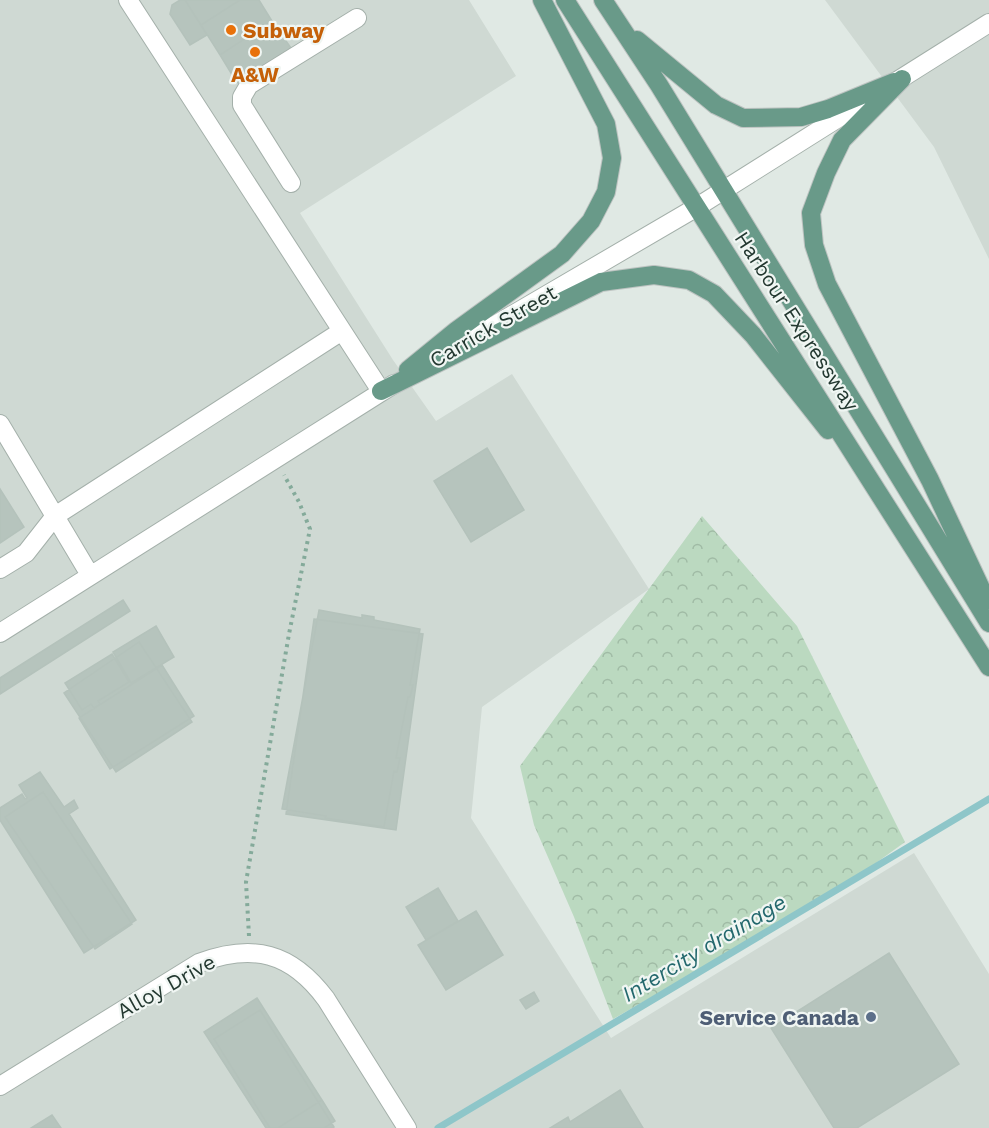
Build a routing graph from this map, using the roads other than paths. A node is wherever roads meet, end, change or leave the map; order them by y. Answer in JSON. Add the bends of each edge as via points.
{"nodes":[{"id":1,"x":128,"y":0,"type":"edge"},
{"id":2,"x":542,"y":0,"type":"edge"},
{"id":3,"x":565,"y":0,"type":"edge"},
{"id":4,"x":603,"y":0,"type":"edge"},
{"id":5,"x":357,"y":18,"type":"dead end"},
{"id":6,"x":989,"y":23,"type":"edge"},
{"id":7,"x":620,"y":26,"type":"junction"},
{"id":8,"x":902,"y":79,"type":"junction"},
{"id":9,"x":291,"y":183,"type":"dead end"},
{"id":10,"x":723,"y":191,"type":"junction"},
{"id":11,"x":697,"y":207,"type":"junction"},
{"id":12,"x":342,"y":331,"type":"junction"},
{"id":13,"x":381,"y":391,"type":"junction"},
{"id":14,"x":0,"y":424,"type":"edge"},
{"id":15,"x":888,"y":507,"type":"junction"},
{"id":16,"x":55,"y":516,"type":"junction"},
{"id":17,"x":0,"y":569,"type":"edge"},
{"id":18,"x":90,"y":575,"type":"junction"},
{"id":19,"x":989,"y":605,"type":"edge"},
{"id":20,"x":989,"y":623,"type":"edge"},
{"id":21,"x":0,"y":633,"type":"edge"},
{"id":22,"x":989,"y":667,"type":"edge"},
{"id":23,"x":0,"y":1086,"type":"edge"},
{"id":24,"x":407,"y":1128,"type":"edge"}],
"edges":[{"from":1,"to":12,"type":"street"},
{"from":2,"to":13,"type":"main road","via":[[606,124],[612,158],[606,192],[591,221],[562,254]]},
{"from":3,"to":11,"type":"main road","name":"Harbour Expressway"},
{"from":4,"to":7,"type":"main road","name":"Harbour Expressway"},
{"from":5,"to":9,"type":"street","via":[[244,91],[242,105]]},
{"from":6,"to":8,"type":"street","name":"Carrick Street"},
{"from":7,"to":8,"type":"main road","via":[[716,105],[744,118],[801,117]]},
{"from":7,"to":10,"type":"main road","name":"Harbour Expressway"},
{"from":8,"to":10,"type":"street","name":"Carrick Street"},
{"from":8,"to":19,"type":"main road","via":[[842,140],[812,213],[814,245],[828,284],[930,480]]},
{"from":10,"to":11,"type":"street","name":"Carrick Street"},
{"from":10,"to":20,"type":"main road","name":"Harbour Expressway"},
{"from":11,"to":13,"type":"street","name":"Carrick Street"},
{"from":11,"to":15,"type":"main road","name":"Harbour Expressway"},
{"from":12,"to":13,"type":"street"},
{"from":12,"to":16,"type":"street"},
{"from":13,"to":15,"type":"main road","via":[[602,282],[654,275],[689,280],[714,294],[753,335]]},
{"from":13,"to":18,"type":"street","name":"Carrick Street"},
{"from":14,"to":16,"type":"street"},
{"from":15,"to":22,"type":"main road","name":"Harbour Expressway"},
{"from":16,"to":17,"type":"street","via":[[26,553]]},
{"from":16,"to":18,"type":"street"},
{"from":18,"to":21,"type":"street","name":"Carrick Street"},
{"from":23,"to":24,"type":"street","name":"Alloy Drive","via":[[199,963],[223,954],[250,952],[275,957],[313,981]]}]}
